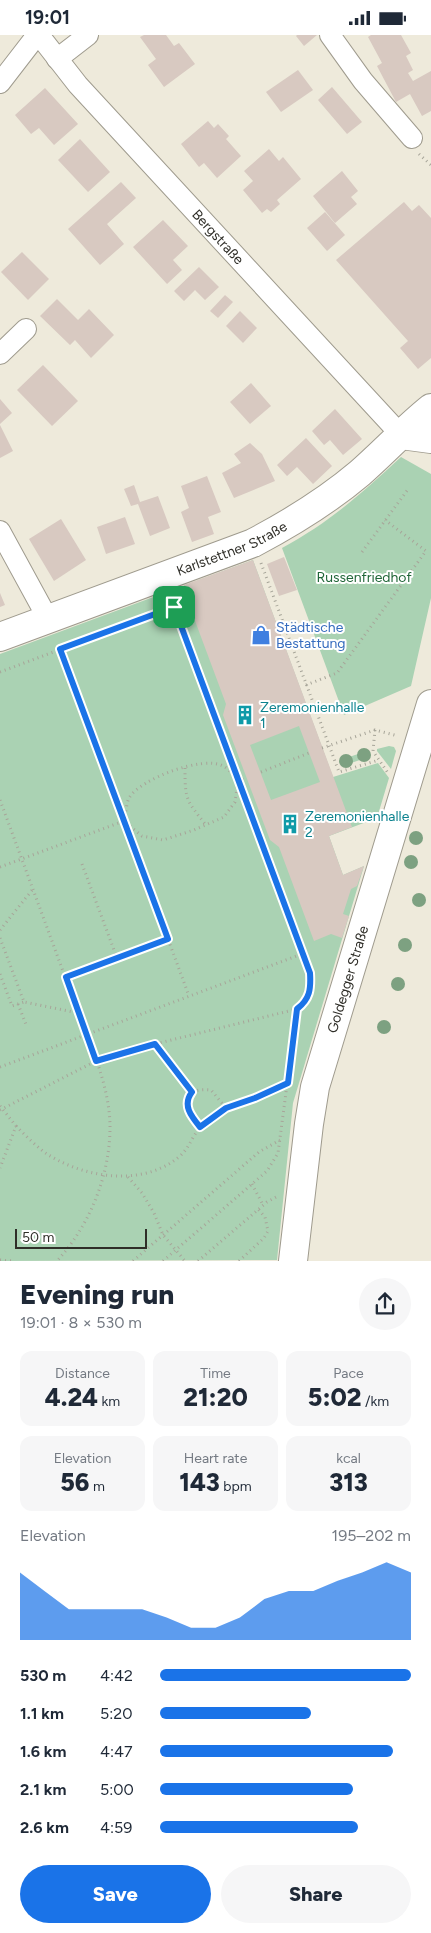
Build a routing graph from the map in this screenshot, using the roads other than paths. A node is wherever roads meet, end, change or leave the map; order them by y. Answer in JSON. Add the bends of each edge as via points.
{"nodes":[{"id":1,"x":38,"y":35,"type":"edge"},
{"id":2,"x":88,"y":35,"type":"edge"},
{"id":3,"x":330,"y":35,"type":"edge"},
{"id":4,"x":57,"y":59,"type":"junction"},
{"id":5,"x":0,"y":83,"type":"edge"},
{"id":6,"x":412,"y":138,"type":"dead end"},
{"id":7,"x":26,"y":329,"type":"dead end"},
{"id":8,"x":0,"y":354,"type":"edge"},
{"id":9,"x":429,"y":411,"type":"edge"},
{"id":10,"x":401,"y":435,"type":"junction"},
{"id":11,"x":431,"y":439,"type":"edge"},
{"id":12,"x":0,"y":531,"type":"edge"},
{"id":13,"x":48,"y":619,"type":"junction"},
{"id":14,"x":0,"y":637,"type":"edge"},
{"id":15,"x":431,"y":704,"type":"edge"},
{"id":16,"x":426,"y":743,"type":"edge"},
{"id":17,"x":292,"y":1261,"type":"edge"}],
"edges":[{"from":1,"to":4,"type":"street","name":"Bergstraße"},
{"from":1,"to":5,"type":"street"},
{"from":2,"to":4,"type":"street"},
{"from":3,"to":6,"type":"street"},
{"from":4,"to":10,"type":"street","name":"Bergstraße"},
{"from":7,"to":8,"type":"street"},
{"from":9,"to":10,"type":"street","name":"Karlstettner Straße"},
{"from":10,"to":11,"type":"street"},
{"from":10,"to":13,"type":"street","name":"Karlstettner Straße","via":[[324,501],[254,543]]},
{"from":12,"to":13,"type":"street"},
{"from":13,"to":14,"type":"street","name":"Karlstettner Straße"},
{"from":15,"to":16,"type":"street","name":"Goldegger Straße"},
{"from":16,"to":17,"type":"street","name":"Goldegger Straße","via":[[409,782],[318,1078]]}]}
